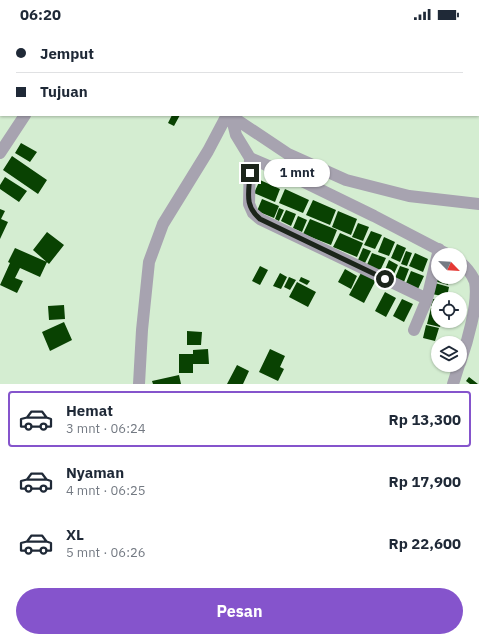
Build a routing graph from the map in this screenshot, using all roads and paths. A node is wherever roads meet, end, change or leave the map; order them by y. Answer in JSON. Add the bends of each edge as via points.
{"nodes":[{"id":1,"x":24,"y":116,"type":"edge"},
{"id":2,"x":229,"y":116,"type":"edge"},
{"id":3,"x":230,"y":116,"type":"edge"},
{"id":4,"x":231,"y":116,"type":"edge"},
{"id":5,"x":0,"y":153,"type":"edge"},
{"id":6,"x":250,"y":158,"type":"junction"},
{"id":7,"x":479,"y":204,"type":"edge"},
{"id":8,"x":436,"y":248,"type":"edge"},
{"id":9,"x":467,"y":267,"type":"edge"},
{"id":10,"x":467,"y":271,"type":"edge"},
{"id":11,"x":479,"y":272,"type":"edge"},
{"id":12,"x":432,"y":284,"type":"edge"},
{"id":13,"x":427,"y":299,"type":"junction"},
{"id":14,"x":414,"y":330,"type":"dead end"},
{"id":15,"x":467,"y":341,"type":"edge"},
{"id":16,"x":458,"y":372,"type":"edge"},
{"id":17,"x":139,"y":384,"type":"edge"},
{"id":18,"x":454,"y":384,"type":"edge"}],
"edges":[{"from":1,"to":5,"type":"street"},
{"from":2,"to":17,"type":"street","via":[[163,224],[149,262]]},
{"from":3,"to":6,"type":"street","via":[[236,135]]},
{"from":4,"to":7,"type":"street","via":[[288,154],[346,180],[409,196]]},
{"from":6,"to":8,"type":"street","via":[[367,212]]},
{"from":6,"to":13,"type":"street","via":[[249,204],[253,213],[260,219]]},
{"from":9,"to":11,"type":"street"},
{"from":10,"to":15,"type":"street","via":[[475,282],[477,295]]},
{"from":12,"to":13,"type":"street"},
{"from":13,"to":14,"type":"street"},
{"from":16,"to":18,"type":"street"}]}
